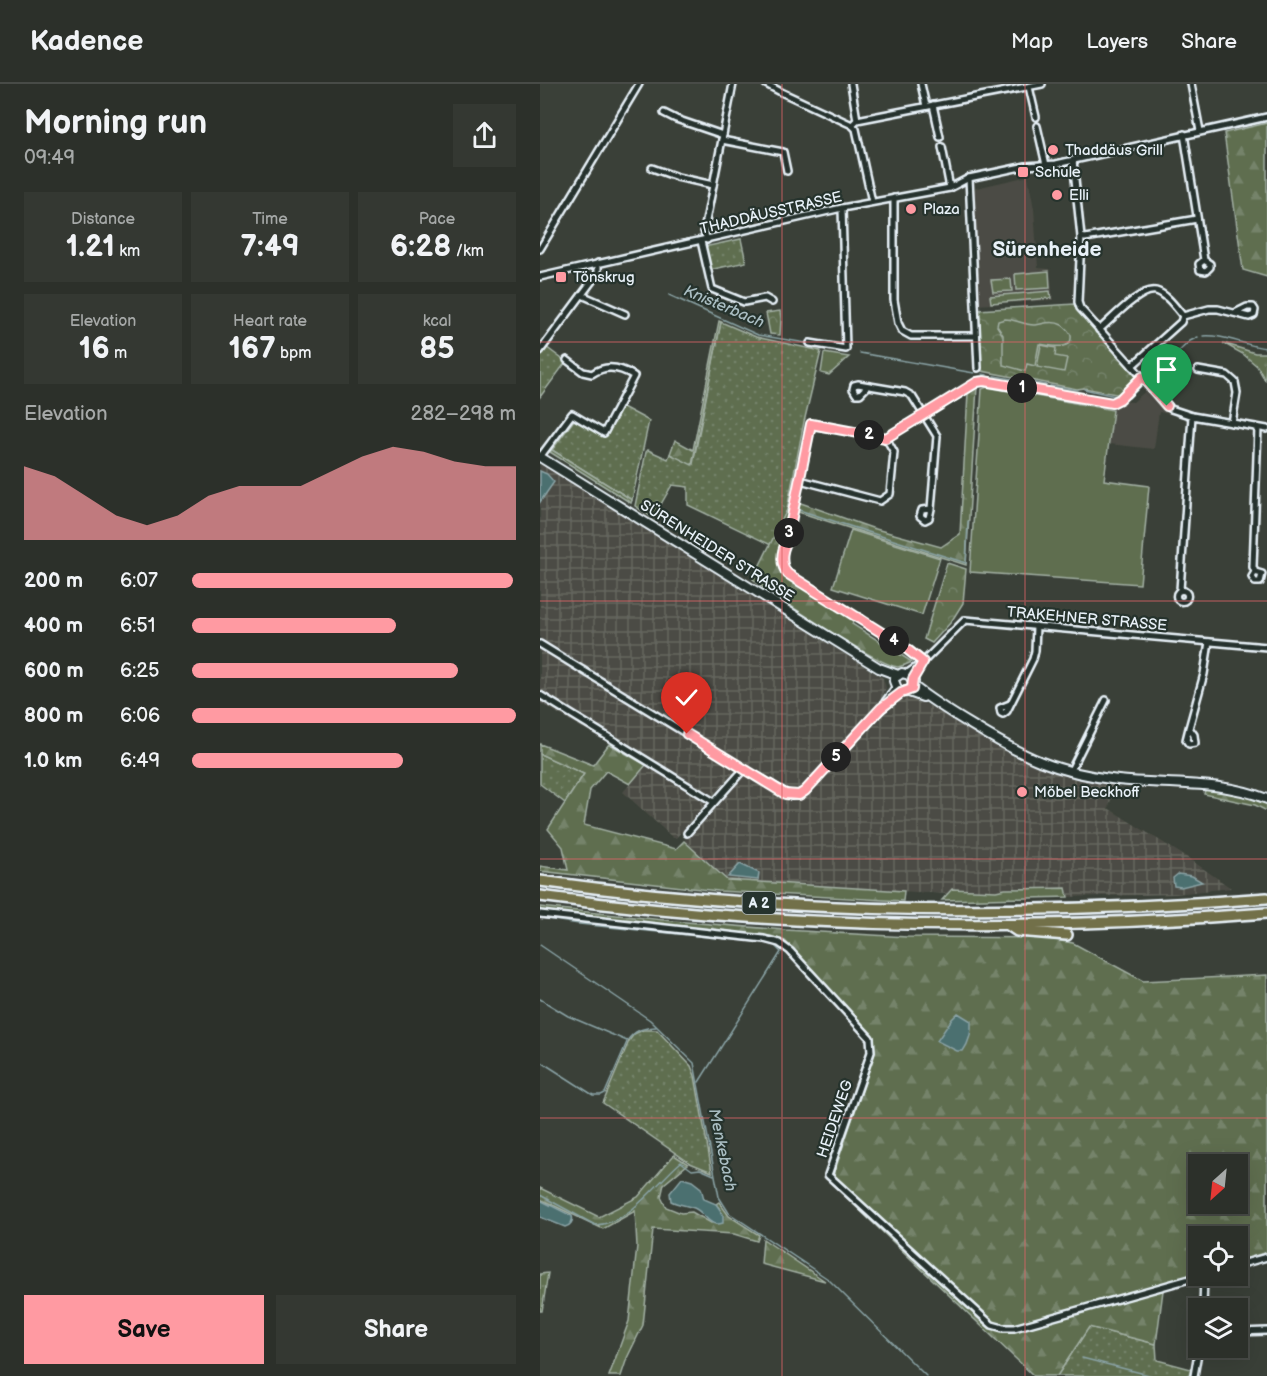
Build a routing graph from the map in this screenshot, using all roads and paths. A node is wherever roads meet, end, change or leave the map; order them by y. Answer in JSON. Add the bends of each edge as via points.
{"nodes":[{"id":1,"x":639,"y":84,"type":"edge"},
{"id":2,"x":733,"y":84,"type":"edge"},
{"id":3,"x":766,"y":84,"type":"edge"},
{"id":4,"x":851,"y":84,"type":"edge"},
{"id":5,"x":921,"y":84,"type":"edge"},
{"id":6,"x":999,"y":84,"type":"edge"},
{"id":7,"x":1042,"y":84,"type":"edge"},
{"id":8,"x":1191,"y":84,"type":"edge"},
{"id":9,"x":1029,"y":87,"type":"junction"},
{"id":10,"x":1000,"y":92,"type":"junction"},
{"id":11,"x":933,"y":105,"type":"junction"},
{"id":12,"x":926,"y":106,"type":"junction"},
{"id":13,"x":664,"y":113,"type":"dead end"},
{"id":14,"x":1036,"y":117,"type":"dead end"},
{"id":15,"x":1267,"y":117,"type":"edge"},
{"id":16,"x":855,"y":122,"type":"junction"},
{"id":17,"x":1037,"y":126,"type":"dead end"},
{"id":18,"x":1200,"y":131,"type":"junction"},
{"id":19,"x":1184,"y":134,"type":"junction"},
{"id":20,"x":940,"y":136,"type":"dead end"},
{"id":21,"x":722,"y":137,"type":"junction"},
{"id":22,"x":942,"y":147,"type":"dead end"},
{"id":23,"x":1073,"y":160,"type":"junction"},
{"id":24,"x":1046,"y":165,"type":"junction"},
{"id":25,"x":652,"y":168,"type":"dead end"},
{"id":26,"x":787,"y":171,"type":"dead end"},
{"id":27,"x":969,"y":178,"type":"junction"},
{"id":28,"x":713,"y":185,"type":"junction"},
{"id":29,"x":950,"y":188,"type":"junction"},
{"id":30,"x":894,"y":198,"type":"junction"},
{"id":31,"x":872,"y":202,"type":"junction"},
{"id":32,"x":842,"y":208,"type":"junction"},
{"id":33,"x":1197,"y":219,"type":"junction"},
{"id":34,"x":1081,"y":237,"type":"junction"},
{"id":35,"x":704,"y":241,"type":"junction"},
{"id":36,"x":540,"y":249,"type":"edge"},
{"id":37,"x":1204,"y":260,"type":"dead end"},
{"id":38,"x":598,"y":263,"type":"junction"},
{"id":39,"x":540,"y":277,"type":"edge"},
{"id":40,"x":582,"y":295,"type":"junction"},
{"id":41,"x":772,"y":302,"type":"dead end"},
{"id":42,"x":1235,"y":313,"type":"dead end"},
{"id":43,"x":625,"y":314,"type":"dead end"},
{"id":44,"x":1183,"y":316,"type":"junction"},
{"id":45,"x":1099,"y":330,"type":"junction"},
{"id":46,"x":976,"y":336,"type":"junction"},
{"id":47,"x":810,"y":343,"type":"dead end"},
{"id":48,"x":540,"y":351,"type":"edge"},
{"id":49,"x":567,"y":360,"type":"dead end"},
{"id":50,"x":1132,"y":366,"type":"junction"},
{"id":51,"x":978,"y":368,"type":"dead end"},
{"id":52,"x":1198,"y":370,"type":"dead end"},
{"id":53,"x":1142,"y":377,"type":"junction"},
{"id":54,"x":868,"y":386,"type":"dead end"},
{"id":55,"x":924,"y":415,"type":"junction"},
{"id":56,"x":1192,"y":416,"type":"junction"},
{"id":57,"x":1232,"y":423,"type":"junction"},
{"id":58,"x":1258,"y":428,"type":"junction"},
{"id":59,"x":1267,"y":429,"type":"edge"},
{"id":60,"x":886,"y":438,"type":"junction"},
{"id":61,"x":540,"y":457,"type":"edge"},
{"id":62,"x":800,"y":480,"type":"junction"},
{"id":63,"x":931,"y":509,"type":"dead end"},
{"id":64,"x":1255,"y":572,"type":"dead end"},
{"id":65,"x":1180,"y":591,"type":"dead end"},
{"id":66,"x":1036,"y":626,"type":"junction"},
{"id":67,"x":1209,"y":642,"type":"junction"},
{"id":68,"x":540,"y":644,"type":"edge"},
{"id":69,"x":1267,"y":647,"type":"edge"},
{"id":70,"x":923,"y":662,"type":"junction"},
{"id":71,"x":904,"y":683,"type":"junction"},
{"id":72,"x":540,"y":695,"type":"edge"},
{"id":73,"x":1106,"y":700,"type":"dead end"},
{"id":74,"x":1011,"y":704,"type":"dead end"},
{"id":75,"x":1189,"y":728,"type":"dead end"},
{"id":76,"x":744,"y":769,"type":"junction"},
{"id":77,"x":1070,"y":772,"type":"junction"},
{"id":78,"x":1267,"y":799,"type":"edge"},
{"id":79,"x":714,"y":802,"type":"junction"},
{"id":80,"x":687,"y":834,"type":"dead end"},
{"id":81,"x":540,"y":881,"type":"edge"},
{"id":82,"x":540,"y":896,"type":"edge"},
{"id":83,"x":1267,"y":898,"type":"edge"},
{"id":84,"x":1267,"y":913,"type":"edge"},
{"id":85,"x":540,"y":914,"type":"edge"},
{"id":86,"x":1008,"y":925,"type":"junction"},
{"id":87,"x":1067,"y":935,"type":"dead end"},
{"id":88,"x":1267,"y":1257,"type":"edge"},
{"id":89,"x":1248,"y":1262,"type":"edge"},
{"id":90,"x":1188,"y":1279,"type":"edge"},
{"id":91,"x":1267,"y":1331,"type":"edge"},
{"id":92,"x":1248,"y":1332,"type":"edge"},
{"id":93,"x":1197,"y":1358,"type":"edge"},
{"id":94,"x":1194,"y":1376,"type":"edge"}],
"edges":[{"from":1,"to":36,"type":"street"},
{"from":2,"to":21,"type":"street"},
{"from":3,"to":16,"type":"street"},
{"from":4,"to":16,"type":"street"},
{"from":5,"to":12,"type":"street"},
{"from":6,"to":10,"type":"street"},
{"from":7,"to":9,"type":"street"},
{"from":8,"to":18,"type":"street"},
{"from":9,"to":10,"type":"street"},
{"from":9,"to":14,"type":"street"},
{"from":10,"to":11,"type":"street"},
{"from":11,"to":12,"type":"street"},
{"from":11,"to":20,"type":"street"},
{"from":12,"to":16,"type":"street"},
{"from":13,"to":21,"type":"street"},
{"from":15,"to":18,"type":"street","name":"THADDÄUSSTRASSE"},
{"from":16,"to":31,"type":"street"},
{"from":17,"to":24,"type":"street"},
{"from":18,"to":19,"type":"street","name":"THADDÄUSSTRASSE"},
{"from":19,"to":23,"type":"street","name":"THADDÄUSSTRASSE"},
{"from":19,"to":33,"type":"street"},
{"from":21,"to":26,"type":"street","via":[[783,152]]},
{"from":21,"to":28,"type":"street"},
{"from":22,"to":29,"type":"street"},
{"from":23,"to":24,"type":"street","name":"THADDÄUSSTRASSE"},
{"from":23,"to":34,"type":"street"},
{"from":24,"to":27,"type":"street","name":"THADDÄUSSTRASSE"},
{"from":25,"to":28,"type":"street"},
{"from":27,"to":29,"type":"street","name":"THADDÄUSSTRASSE"},
{"from":27,"to":46,"type":"street"},
{"from":28,"to":35,"type":"street"},
{"from":29,"to":30,"type":"street","name":"THADDÄUSSTRASSE"},
{"from":30,"to":31,"type":"street","name":"THADDÄUSSTRASSE"},
{"from":30,"to":46,"type":"street","via":[[894,300],[902,331],[911,336]]},
{"from":31,"to":32,"type":"street","name":"THADDÄUSSTRASSE"},
{"from":32,"to":35,"type":"street","name":"THADDÄUSSTRASSE"},
{"from":32,"to":47,"type":"street","via":[[846,349]]},
{"from":33,"to":34,"type":"street"},
{"from":33,"to":37,"type":"street"},
{"from":34,"to":45,"type":"street","via":[[1078,303]]},
{"from":35,"to":38,"type":"street","name":"THADDÄUSSTRASSE"},
{"from":35,"to":41,"type":"street","via":[[712,289],[744,302],[765,298]]},
{"from":38,"to":39,"type":"street","name":"THADDÄUSSTRASSE"},
{"from":38,"to":40,"type":"street","via":[[598,273]]},
{"from":40,"to":43,"type":"street"},
{"from":40,"to":48,"type":"street"},
{"from":42,"to":44,"type":"street","via":[[1209,309]]},
{"from":44,"to":45,"type":"street","via":[[1164,295],[1150,290]]},
{"from":44,"to":50,"type":"street"},
{"from":45,"to":50,"type":"street"},
{"from":46,"to":51,"type":"street"},
{"from":49,"to":61,"type":"street","name":"SÜRENHEIDER STRASSE","via":[[583,372],[592,374],[602,367],[625,370],[634,376],[604,433],[572,414]]},
{"from":50,"to":53,"type":"street"},
{"from":52,"to":57,"type":"street","via":[[1227,375],[1235,382]]},
{"from":53,"to":55,"type":"street","via":[[1112,403],[980,381]]},
{"from":53,"to":56,"type":"street","via":[[1170,409]]},
{"from":54,"to":55,"type":"street","via":[[905,392]]},
{"from":55,"to":60,"type":"street"},
{"from":55,"to":63,"type":"street","via":[[937,436]]},
{"from":56,"to":57,"type":"street"},
{"from":56,"to":65,"type":"street"},
{"from":57,"to":58,"type":"street"},
{"from":58,"to":59,"type":"street"},
{"from":58,"to":64,"type":"street"},
{"from":60,"to":62,"type":"street","via":[[811,424]]},
{"from":60,"to":62,"type":"street","via":[[894,452],[890,494],[885,499],[872,500]]},
{"from":61,"to":71,"type":"main road","name":"SÜRENHEIDER STRASSE"},
{"from":62,"to":70,"type":"street","via":[[782,552],[783,569]]},
{"from":66,"to":67,"type":"street","name":"TRAKEHNER STRASSE"},
{"from":66,"to":70,"type":"street","name":"TRAKEHNER STRASSE","via":[[965,620]]},
{"from":66,"to":74,"type":"street","via":[[1033,659]]},
{"from":67,"to":69,"type":"street","name":"TRAKEHNER STRASSE"},
{"from":67,"to":75,"type":"street"},
{"from":68,"to":76,"type":"street"},
{"from":70,"to":71,"type":"street","name":"TRAKEHNER STRASSE"},
{"from":71,"to":76,"type":"street","via":[[799,795],[785,794]]},
{"from":71,"to":77,"type":"main road","name":"SÜRENHEIDER STRASSE","via":[[1023,756]]},
{"from":72,"to":79,"type":"street"},
{"from":73,"to":77,"type":"street"},
{"from":76,"to":79,"type":"street"},
{"from":77,"to":78,"type":"main road","name":"SÜRENHEIDER STRASSE","via":[[1120,780],[1221,787]]},
{"from":79,"to":80,"type":"street"},
{"from":81,"to":83,"type":"highway","number":"A 2","via":[[726,901],[860,908],[1042,910]]},
{"from":82,"to":86,"type":"highway","number":"A 2","via":[[776,919]]},
{"from":84,"to":86,"type":"highway","number":"A 2"},
{"from":85,"to":90,"type":"street","name":"HEIDEWEG","via":[[764,939],[790,951],[870,1038],[871,1052],[828,1175],[992,1325],[1014,1328]]},
{"from":86,"to":87,"type":"highway","via":[[1017,932]]},
{"from":88,"to":89,"type":"street"},
{"from":91,"to":92,"type":"street"},
{"from":93,"to":94,"type":"street"}]}
